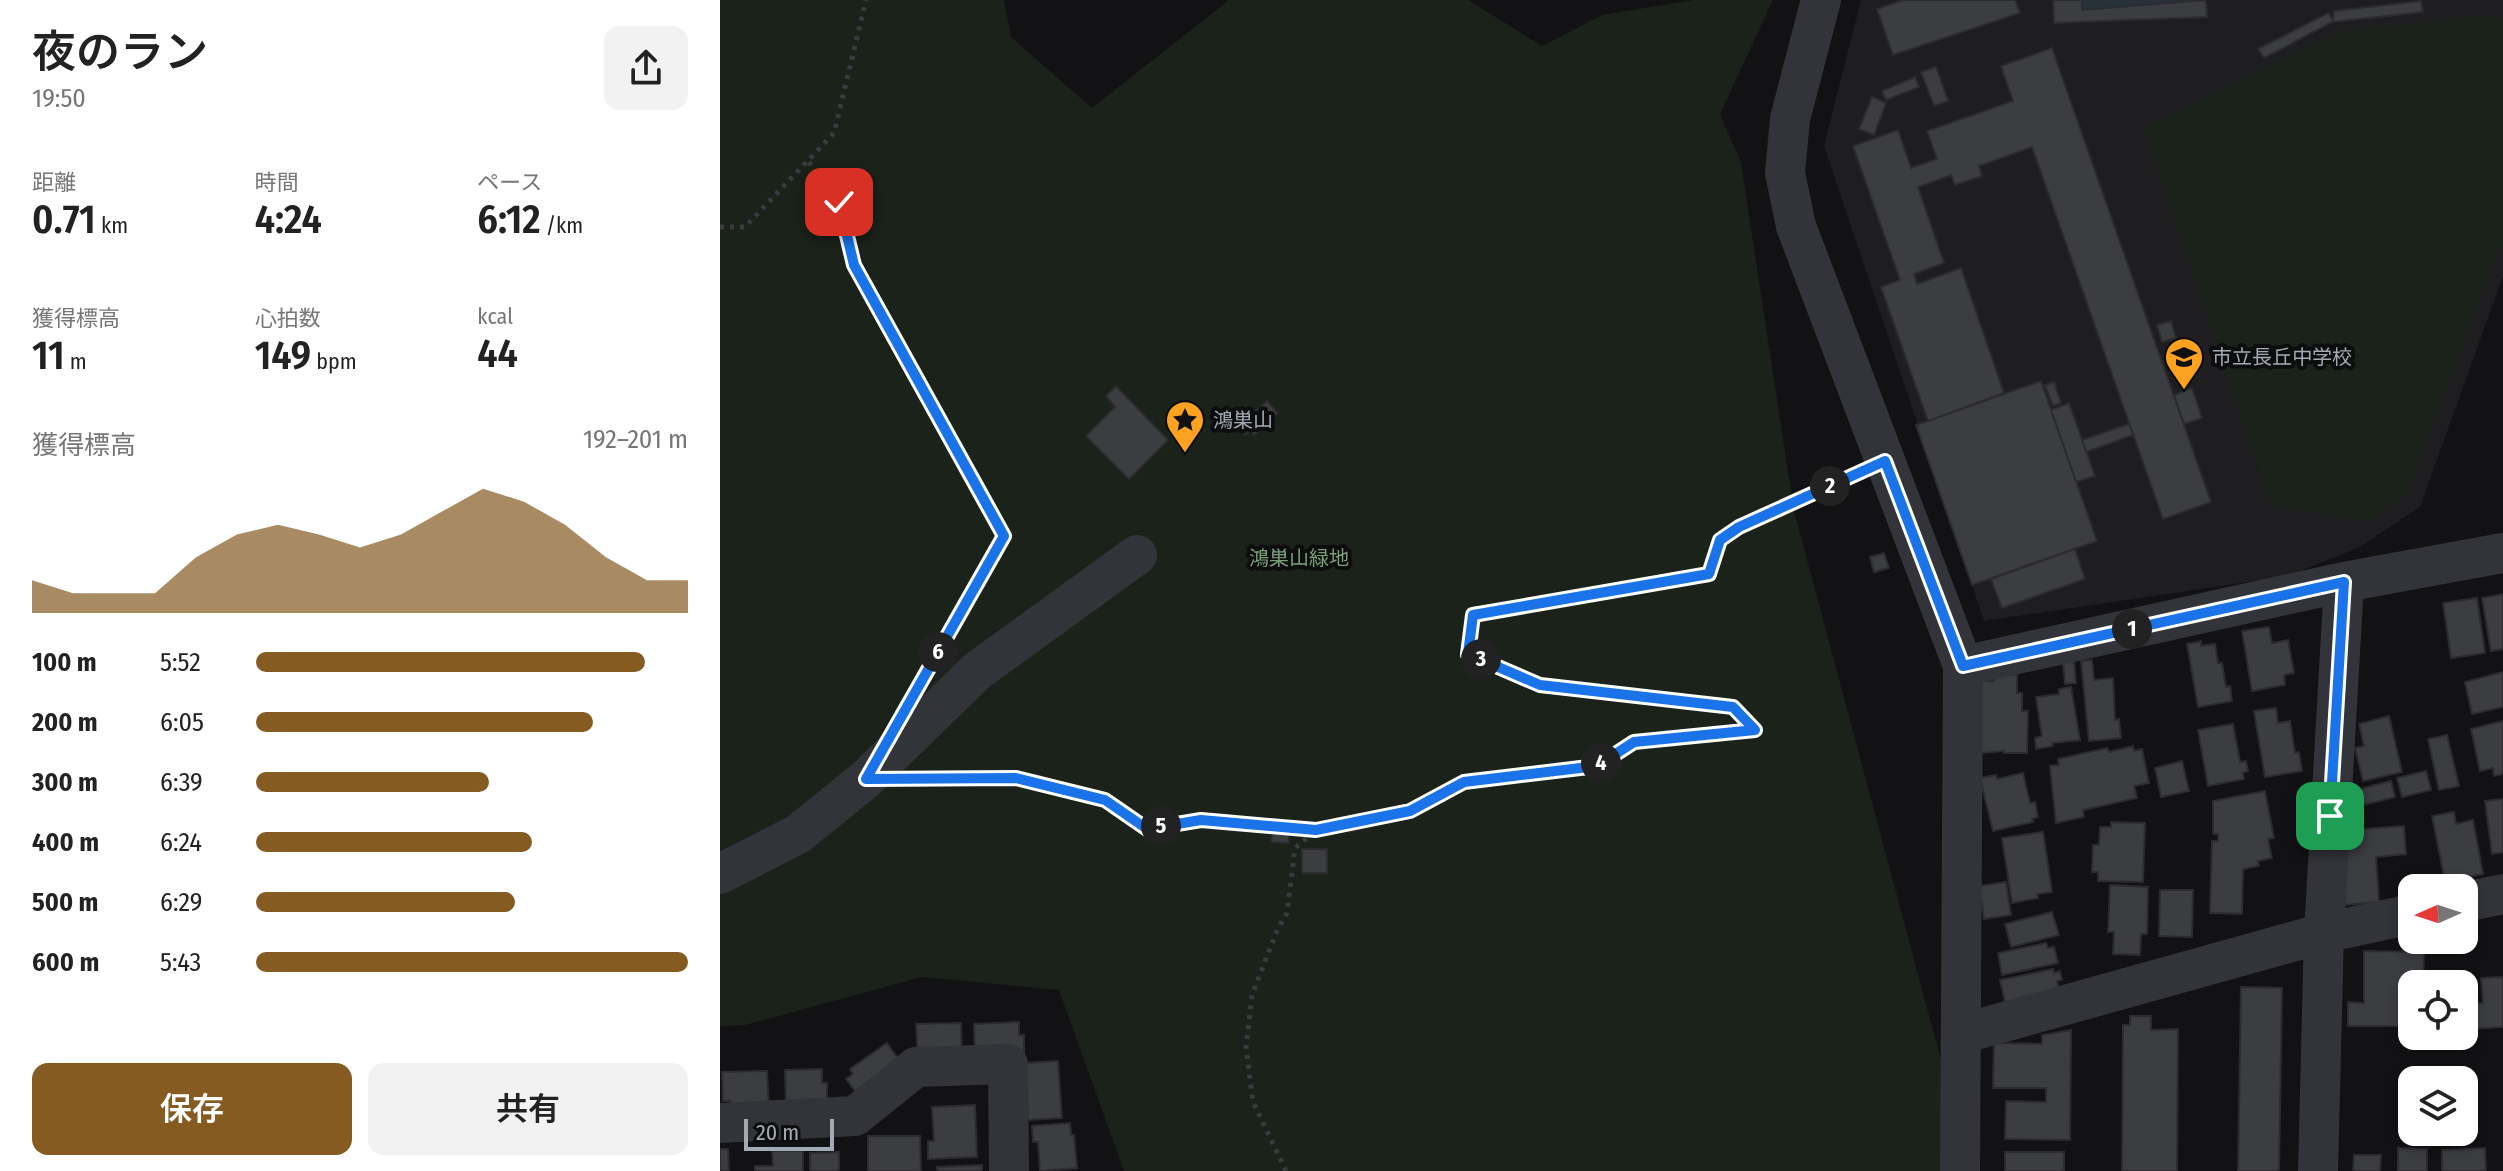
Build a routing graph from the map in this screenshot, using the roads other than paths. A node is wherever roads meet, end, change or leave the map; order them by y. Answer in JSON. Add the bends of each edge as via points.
{"nodes":[{"id":1,"x":1821,"y":0,"type":"edge"},
{"id":2,"x":2503,"y":553,"type":"edge"},
{"id":3,"x":1137,"y":555,"type":"dead end"},
{"id":4,"x":2344,"y":582,"type":"junction"},
{"id":5,"x":1963,"y":666,"type":"junction"},
{"id":6,"x":720,"y":874,"type":"edge"},
{"id":7,"x":2503,"y":894,"type":"edge"},
{"id":8,"x":2478,"y":899,"type":"edge"},
{"id":9,"x":2398,"y":917,"type":"edge"},
{"id":10,"x":2324,"y":933,"type":"junction"},
{"id":11,"x":1961,"y":1034,"type":"junction"},
{"id":12,"x":720,"y":1123,"type":"edge"},
{"id":13,"x":1009,"y":1171,"type":"edge"},
{"id":14,"x":1960,"y":1171,"type":"edge"},
{"id":15,"x":2318,"y":1171,"type":"edge"}],
"edges":[{"from":1,"to":5,"type":"street","via":[[1790,119],[1785,173],[1796,226]]},
{"from":2,"to":4,"type":"street"},
{"from":3,"to":6,"type":"street","via":[[977,671],[866,779],[798,834]]},
{"from":4,"to":5,"type":"street"},
{"from":4,"to":10,"type":"street"},
{"from":5,"to":11,"type":"street"},
{"from":7,"to":8,"type":"street"},
{"from":9,"to":10,"type":"street"},
{"from":10,"to":11,"type":"street"},
{"from":10,"to":15,"type":"street"},
{"from":11,"to":14,"type":"street"},
{"from":12,"to":13,"type":"street","via":[[855,1116],[916,1067],[1008,1064]]}]}
